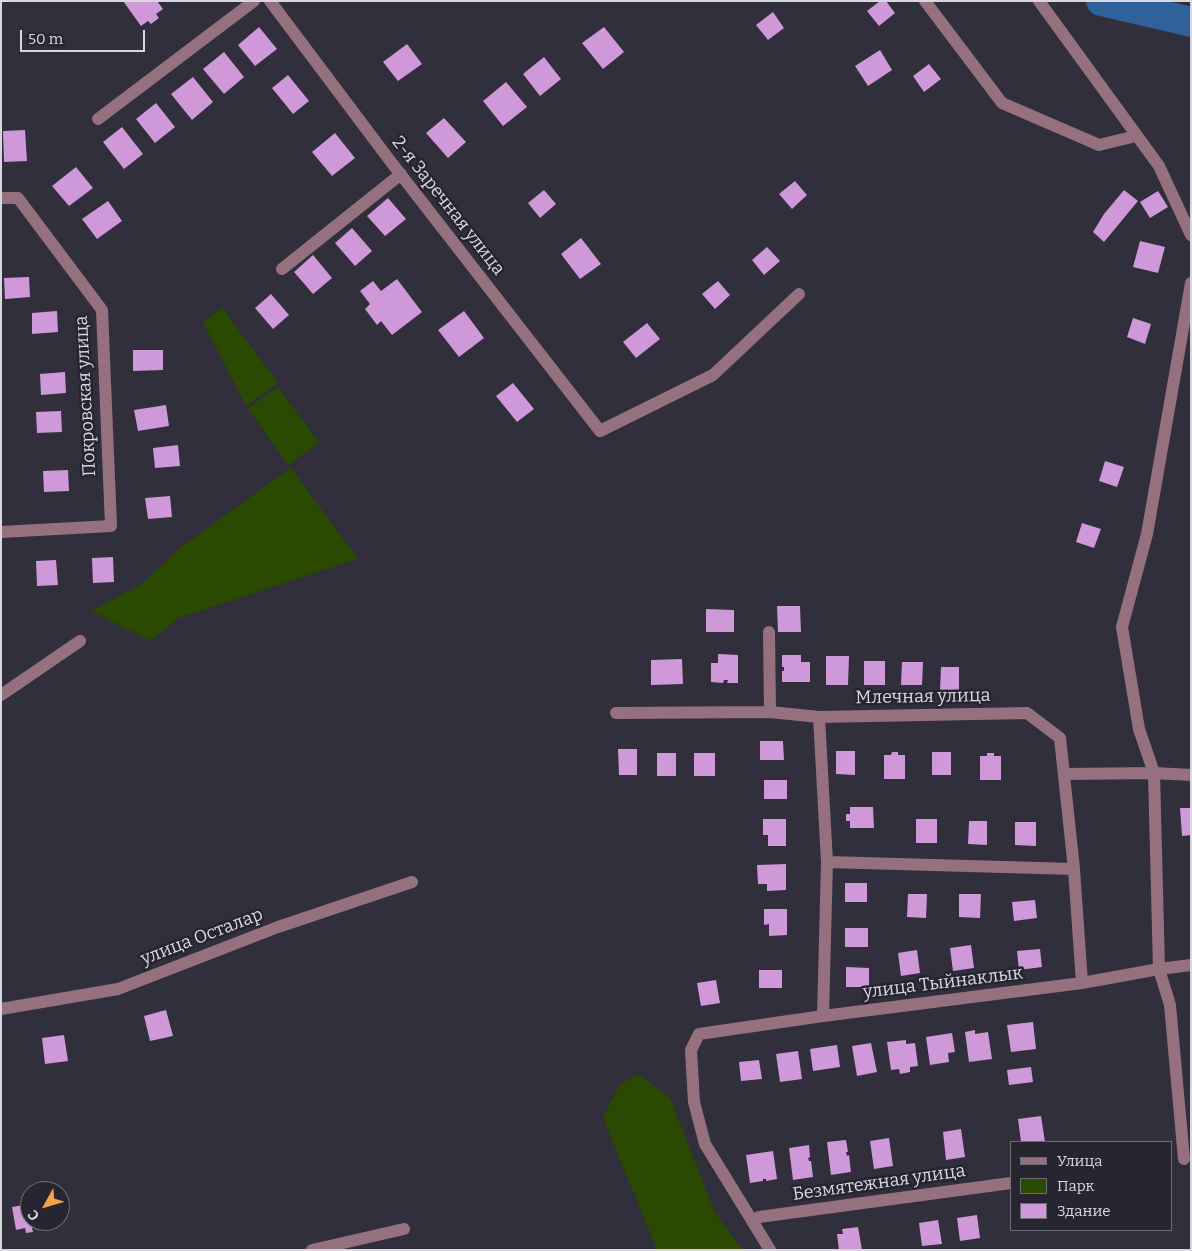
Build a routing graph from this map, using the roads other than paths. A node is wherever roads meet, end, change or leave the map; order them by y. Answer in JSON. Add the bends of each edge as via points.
{"nodes":[{"id":1,"x":254,"y":1,"type":"edge"},
{"id":2,"x":270,"y":1,"type":"edge"},
{"id":3,"x":925,"y":1,"type":"edge"},
{"id":4,"x":1038,"y":1,"type":"edge"},
{"id":5,"x":98,"y":119,"type":"dead end"},
{"id":6,"x":1136,"y":136,"type":"junction"},
{"id":7,"x":401,"y":174,"type":"junction"},
{"id":8,"x":1,"y":198,"type":"edge"},
{"id":9,"x":1191,"y":235,"type":"edge"},
{"id":10,"x":282,"y":269,"type":"dead end"},
{"id":11,"x":1191,"y":283,"type":"edge"},
{"id":12,"x":799,"y":294,"type":"dead end"},
{"id":13,"x":1,"y":532,"type":"edge"},
{"id":14,"x":769,"y":632,"type":"dead end"},
{"id":15,"x":80,"y":641,"type":"dead end"},
{"id":16,"x":1,"y":695,"type":"edge"},
{"id":17,"x":770,"y":712,"type":"junction"},
{"id":18,"x":616,"y":713,"type":"dead end"},
{"id":19,"x":819,"y":717,"type":"junction"},
{"id":20,"x":1154,"y":773,"type":"junction"},
{"id":21,"x":1065,"y":774,"type":"junction"},
{"id":22,"x":1191,"y":775,"type":"edge"},
{"id":23,"x":827,"y":862,"type":"junction"},
{"id":24,"x":1074,"y":869,"type":"junction"},
{"id":25,"x":412,"y":882,"type":"dead end"},
{"id":26,"x":1191,"y":965,"type":"edge"},
{"id":27,"x":1159,"y":969,"type":"junction"},
{"id":28,"x":1082,"y":983,"type":"junction"},
{"id":29,"x":1,"y":1009,"type":"edge"},
{"id":30,"x":823,"y":1016,"type":"junction"},
{"id":31,"x":1182,"y":1159,"type":"edge"},
{"id":32,"x":1010,"y":1183,"type":"edge"},
{"id":33,"x":752,"y":1221,"type":"junction"},
{"id":34,"x":404,"y":1229,"type":"dead end"},
{"id":35,"x":312,"y":1250,"type":"edge"},
{"id":36,"x":770,"y":1250,"type":"edge"}],
"edges":[{"from":1,"to":5,"type":"street"},
{"from":2,"to":7,"type":"street","name":"2-я Заречная улица"},
{"from":3,"to":6,"type":"street","via":[[1002,103],[1100,145]]},
{"from":4,"to":6,"type":"street"},
{"from":6,"to":9,"type":"street","via":[[1159,166]]},
{"from":7,"to":10,"type":"street"},
{"from":7,"to":12,"type":"street","name":"2-я Заречная улица","via":[[600,431],[713,375]]},
{"from":8,"to":13,"type":"street","name":"Покровская улица","via":[[18,198],[102,310],[111,526]]},
{"from":11,"to":20,"type":"street","via":[[1147,534],[1122,627],[1139,729]]},
{"from":14,"to":17,"type":"street"},
{"from":15,"to":16,"type":"street"},
{"from":17,"to":18,"type":"street","name":"Млечная улица"},
{"from":17,"to":19,"type":"street","name":"Млечная улица"},
{"from":19,"to":21,"type":"street","name":"Млечная улица","via":[[1027,713],[1060,738]]},
{"from":19,"to":23,"type":"street"},
{"from":20,"to":21,"type":"street"},
{"from":20,"to":22,"type":"street"},
{"from":20,"to":27,"type":"street"},
{"from":21,"to":24,"type":"street","name":"Млечная улица"},
{"from":23,"to":24,"type":"street"},
{"from":23,"to":30,"type":"street"},
{"from":24,"to":28,"type":"street","name":"Млечная улица"},
{"from":25,"to":29,"type":"street","name":"улица Осталар","via":[[278,927],[118,988]]},
{"from":26,"to":27,"type":"street","name":"улица Тыйнаклык"},
{"from":27,"to":28,"type":"street","name":"улица Тыйнаклык"},
{"from":27,"to":31,"type":"street","via":[[1170,1005]]},
{"from":28,"to":30,"type":"street","name":"улица Тыйнаклык"},
{"from":30,"to":33,"type":"street","name":"улица Тыйнаклык","via":[[699,1034],[691,1050],[694,1102],[703,1136]]},
{"from":32,"to":33,"type":"street","name":"Безмятежная улица"},
{"from":33,"to":36,"type":"street"},
{"from":34,"to":35,"type":"street"}]}
